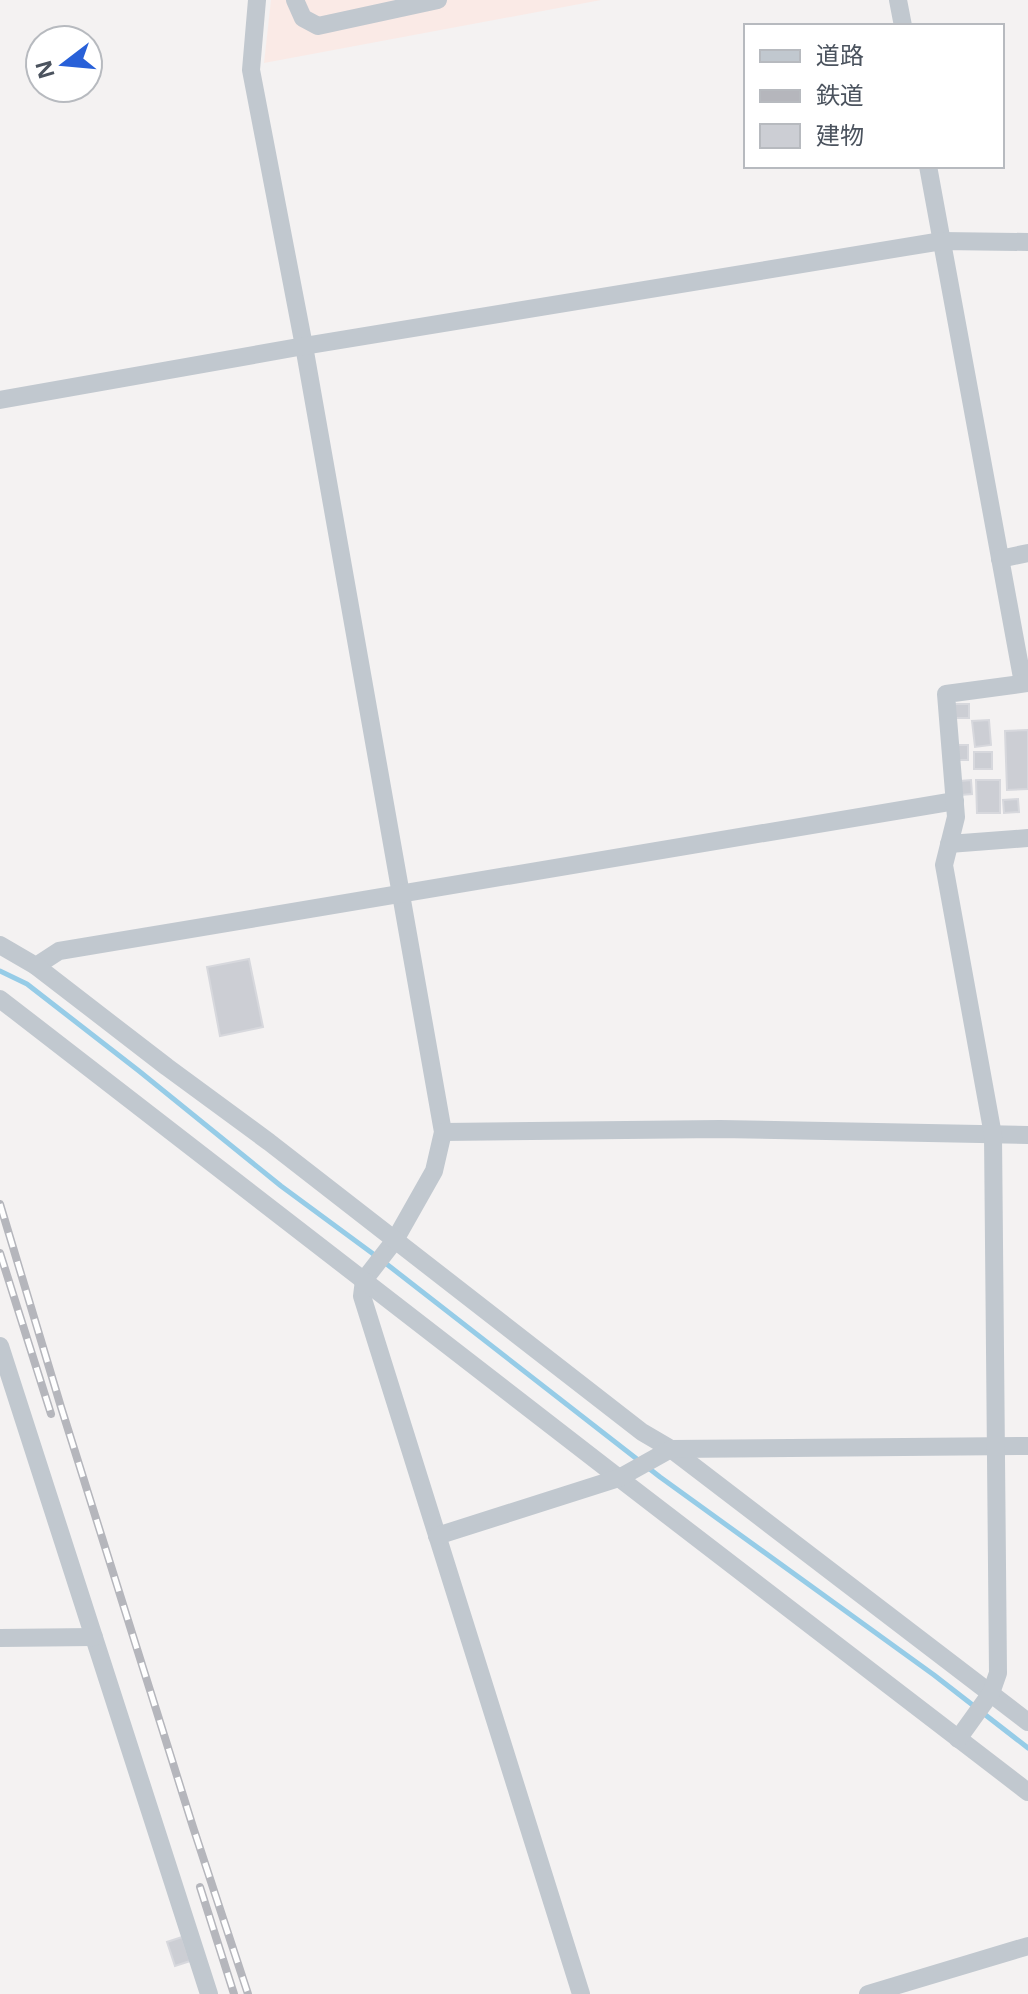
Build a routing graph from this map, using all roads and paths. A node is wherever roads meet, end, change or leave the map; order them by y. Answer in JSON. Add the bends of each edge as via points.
{"nodes":[{"id":1,"x":257,"y":0,"type":"edge"},
{"id":2,"x":295,"y":0,"type":"edge"},
{"id":3,"x":438,"y":0,"type":"edge"},
{"id":4,"x":898,"y":0,"type":"edge"},
{"id":5,"x":903,"y":24,"type":"edge"},
{"id":6,"x":928,"y":168,"type":"edge"},
{"id":7,"x":942,"y":241,"type":"junction"},
{"id":8,"x":1028,"y":242,"type":"edge"},
{"id":9,"x":304,"y":346,"type":"junction"},
{"id":10,"x":0,"y":400,"type":"edge"},
{"id":11,"x":1028,"y":553,"type":"edge"},
{"id":12,"x":1000,"y":559,"type":"junction"},
{"id":13,"x":1025,"y":683,"type":"edge"},
{"id":14,"x":955,"y":801,"type":"junction"},
{"id":15,"x":1028,"y":838,"type":"edge"},
{"id":16,"x":949,"y":844,"type":"junction"},
{"id":17,"x":400,"y":894,"type":"junction"},
{"id":18,"x":0,"y":945,"type":"edge"},
{"id":19,"x":36,"y":966,"type":"junction"},
{"id":20,"x":0,"y":999,"type":"edge"},
{"id":21,"x":443,"y":1132,"type":"junction"},
{"id":22,"x":993,"y":1135,"type":"junction"},
{"id":23,"x":1028,"y":1135,"type":"edge"},
{"id":24,"x":395,"y":1240,"type":"junction"},
{"id":25,"x":364,"y":1280,"type":"junction"},
{"id":26,"x":0,"y":1346,"type":"edge"},
{"id":27,"x":995,"y":1446,"type":"junction"},
{"id":28,"x":1028,"y":1446,"type":"edge"},
{"id":29,"x":671,"y":1449,"type":"junction"},
{"id":30,"x":619,"y":1478,"type":"junction"},
{"id":31,"x":437,"y":1536,"type":"junction"},
{"id":32,"x":94,"y":1637,"type":"junction"},
{"id":33,"x":0,"y":1638,"type":"edge"},
{"id":34,"x":991,"y":1693,"type":"junction"},
{"id":35,"x":1028,"y":1722,"type":"edge"},
{"id":36,"x":958,"y":1739,"type":"junction"},
{"id":37,"x":1028,"y":1792,"type":"edge"},
{"id":38,"x":1028,"y":1946,"type":"edge"},
{"id":39,"x":209,"y":1994,"type":"edge"},
{"id":40,"x":581,"y":1994,"type":"edge"},
{"id":41,"x":868,"y":1994,"type":"edge"}],
"edges":[{"from":1,"to":9,"type":"street","via":[[251,70]]},
{"from":2,"to":3,"type":"street","via":[[303,18],[318,26]]},
{"from":4,"to":5,"type":"street"},
{"from":6,"to":7,"type":"street"},
{"from":7,"to":8,"type":"street"},
{"from":7,"to":9,"type":"street"},
{"from":7,"to":12,"type":"street"},
{"from":9,"to":10,"type":"street"},
{"from":9,"to":17,"type":"street"},
{"from":11,"to":12,"type":"street"},
{"from":12,"to":13,"type":"street"},
{"from":13,"to":14,"type":"street","via":[[946,694]]},
{"from":14,"to":16,"type":"street"},
{"from":14,"to":17,"type":"street"},
{"from":15,"to":16,"type":"street"},
{"from":16,"to":22,"type":"street","via":[[944,865]]},
{"from":17,"to":19,"type":"street","via":[[59,951]]},
{"from":17,"to":21,"type":"street"},
{"from":18,"to":19,"type":"street"},
{"from":19,"to":24,"type":"street"},
{"from":20,"to":25,"type":"street"},
{"from":21,"to":22,"type":"street","via":[[720,1129]]},
{"from":21,"to":24,"type":"street","via":[[434,1171]]},
{"from":22,"to":23,"type":"street"},
{"from":22,"to":27,"type":"street"},
{"from":24,"to":25,"type":"street"},
{"from":24,"to":29,"type":"street"},
{"from":25,"to":30,"type":"street"},
{"from":25,"to":31,"type":"street","via":[[362,1296]]},
{"from":26,"to":32,"type":"street"},
{"from":27,"to":28,"type":"street"},
{"from":27,"to":29,"type":"street"},
{"from":27,"to":34,"type":"street","via":[[998,1673]]},
{"from":29,"to":30,"type":"street"},
{"from":29,"to":34,"type":"street"},
{"from":30,"to":31,"type":"street"},
{"from":30,"to":36,"type":"street"},
{"from":31,"to":40,"type":"street"},
{"from":32,"to":33,"type":"street"},
{"from":32,"to":39,"type":"street"},
{"from":34,"to":35,"type":"street"},
{"from":34,"to":36,"type":"street"},
{"from":36,"to":37,"type":"street"},
{"from":38,"to":41,"type":"street"}]}
